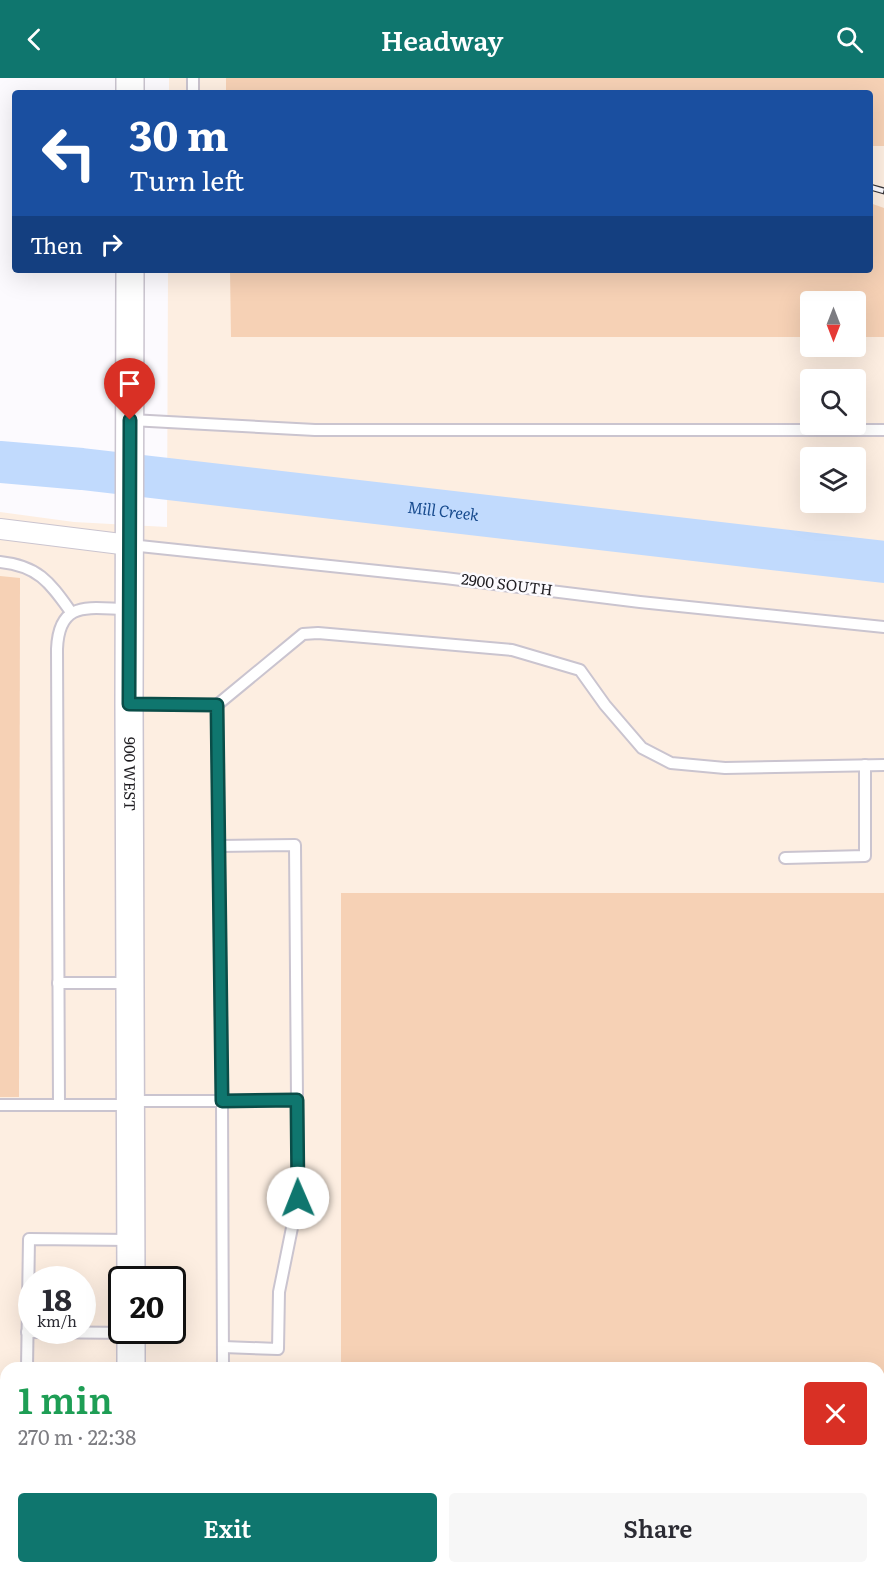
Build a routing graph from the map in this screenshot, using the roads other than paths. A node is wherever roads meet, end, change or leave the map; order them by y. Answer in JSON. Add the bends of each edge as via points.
{"nodes":[{"id":1,"x":130,"y":273,"type":"edge"},
{"id":2,"x":130,"y":420,"type":"junction"},
{"id":3,"x":884,"y":430,"type":"edge"},
{"id":4,"x":0,"y":530,"type":"edge"},
{"id":5,"x":129,"y":545,"type":"junction"},
{"id":6,"x":0,"y":562,"type":"edge"},
{"id":7,"x":129,"y":609,"type":"junction"},
{"id":8,"x":71,"y":612,"type":"junction"},
{"id":9,"x":884,"y":627,"type":"edge"},
{"id":10,"x":129,"y":704,"type":"junction"},
{"id":11,"x":217,"y":705,"type":"junction"},
{"id":12,"x":865,"y":765,"type":"junction"},
{"id":13,"x":884,"y":765,"type":"edge"},
{"id":14,"x":219,"y":846,"type":"junction"},
{"id":15,"x":785,"y":858,"type":"dead end"},
{"id":16,"x":58,"y":983,"type":"junction"},
{"id":17,"x":130,"y":983,"type":"junction"},
{"id":18,"x":297,"y":1100,"type":"junction"},
{"id":19,"x":222,"y":1101,"type":"junction"},
{"id":20,"x":130,"y":1103,"type":"junction"},
{"id":21,"x":0,"y":1105,"type":"edge"},
{"id":22,"x":59,"y":1105,"type":"junction"},
{"id":23,"x":131,"y":1240,"type":"junction"},
{"id":24,"x":28,"y":1266,"type":"edge"},
{"id":25,"x":131,"y":1266,"type":"edge"},
{"id":26,"x":27,"y":1344,"type":"edge"},
{"id":27,"x":131,"y":1344,"type":"edge"},
{"id":28,"x":223,"y":1347,"type":"junction"},
{"id":29,"x":27,"y":1362,"type":"edge"},
{"id":30,"x":131,"y":1362,"type":"edge"},
{"id":31,"x":223,"y":1362,"type":"edge"}],
"edges":[{"from":1,"to":2,"type":"main road","name":"900 WEST"},
{"from":2,"to":3,"type":"lane","via":[[315,430]]},
{"from":2,"to":5,"type":"main road","name":"900 WEST"},
{"from":4,"to":5,"type":"street"},
{"from":5,"to":7,"type":"main road","name":"900 WEST"},
{"from":5,"to":9,"type":"lane","name":"2900 SOUTH"},
{"from":6,"to":8,"type":"lane","via":[[23,566],[41,576]]},
{"from":7,"to":8,"type":"lane"},
{"from":7,"to":10,"type":"main road","name":"900 WEST"},
{"from":8,"to":16,"type":"lane","via":[[57,636]]},
{"from":10,"to":11,"type":"lane"},
{"from":10,"to":17,"type":"main road","name":"900 WEST"},
{"from":11,"to":12,"type":"lane","via":[[303,634],[512,650],[580,670],[642,748],[671,764],[725,768]]},
{"from":11,"to":14,"type":"lane"},
{"from":12,"to":13,"type":"lane"},
{"from":12,"to":15,"type":"lane","via":[[865,856]]},
{"from":14,"to":18,"type":"lane","via":[[295,845]]},
{"from":14,"to":19,"type":"lane"},
{"from":16,"to":17,"type":"lane"},
{"from":16,"to":22,"type":"lane"},
{"from":17,"to":20,"type":"main road","name":"900 WEST"},
{"from":18,"to":19,"type":"lane"},
{"from":18,"to":28,"type":"lane","via":[[298,1198],[279,1292],[278,1349]]},
{"from":19,"to":20,"type":"lane"},
{"from":19,"to":28,"type":"lane"},
{"from":20,"to":22,"type":"lane"},
{"from":20,"to":23,"type":"main road","name":"900 WEST"},
{"from":21,"to":22,"type":"lane"},
{"from":23,"to":24,"type":"lane","via":[[29,1239]]},
{"from":23,"to":25,"type":"main road","name":"900 WEST"},
{"from":26,"to":29,"type":"lane"},
{"from":27,"to":30,"type":"main road"},
{"from":28,"to":31,"type":"lane"}]}
